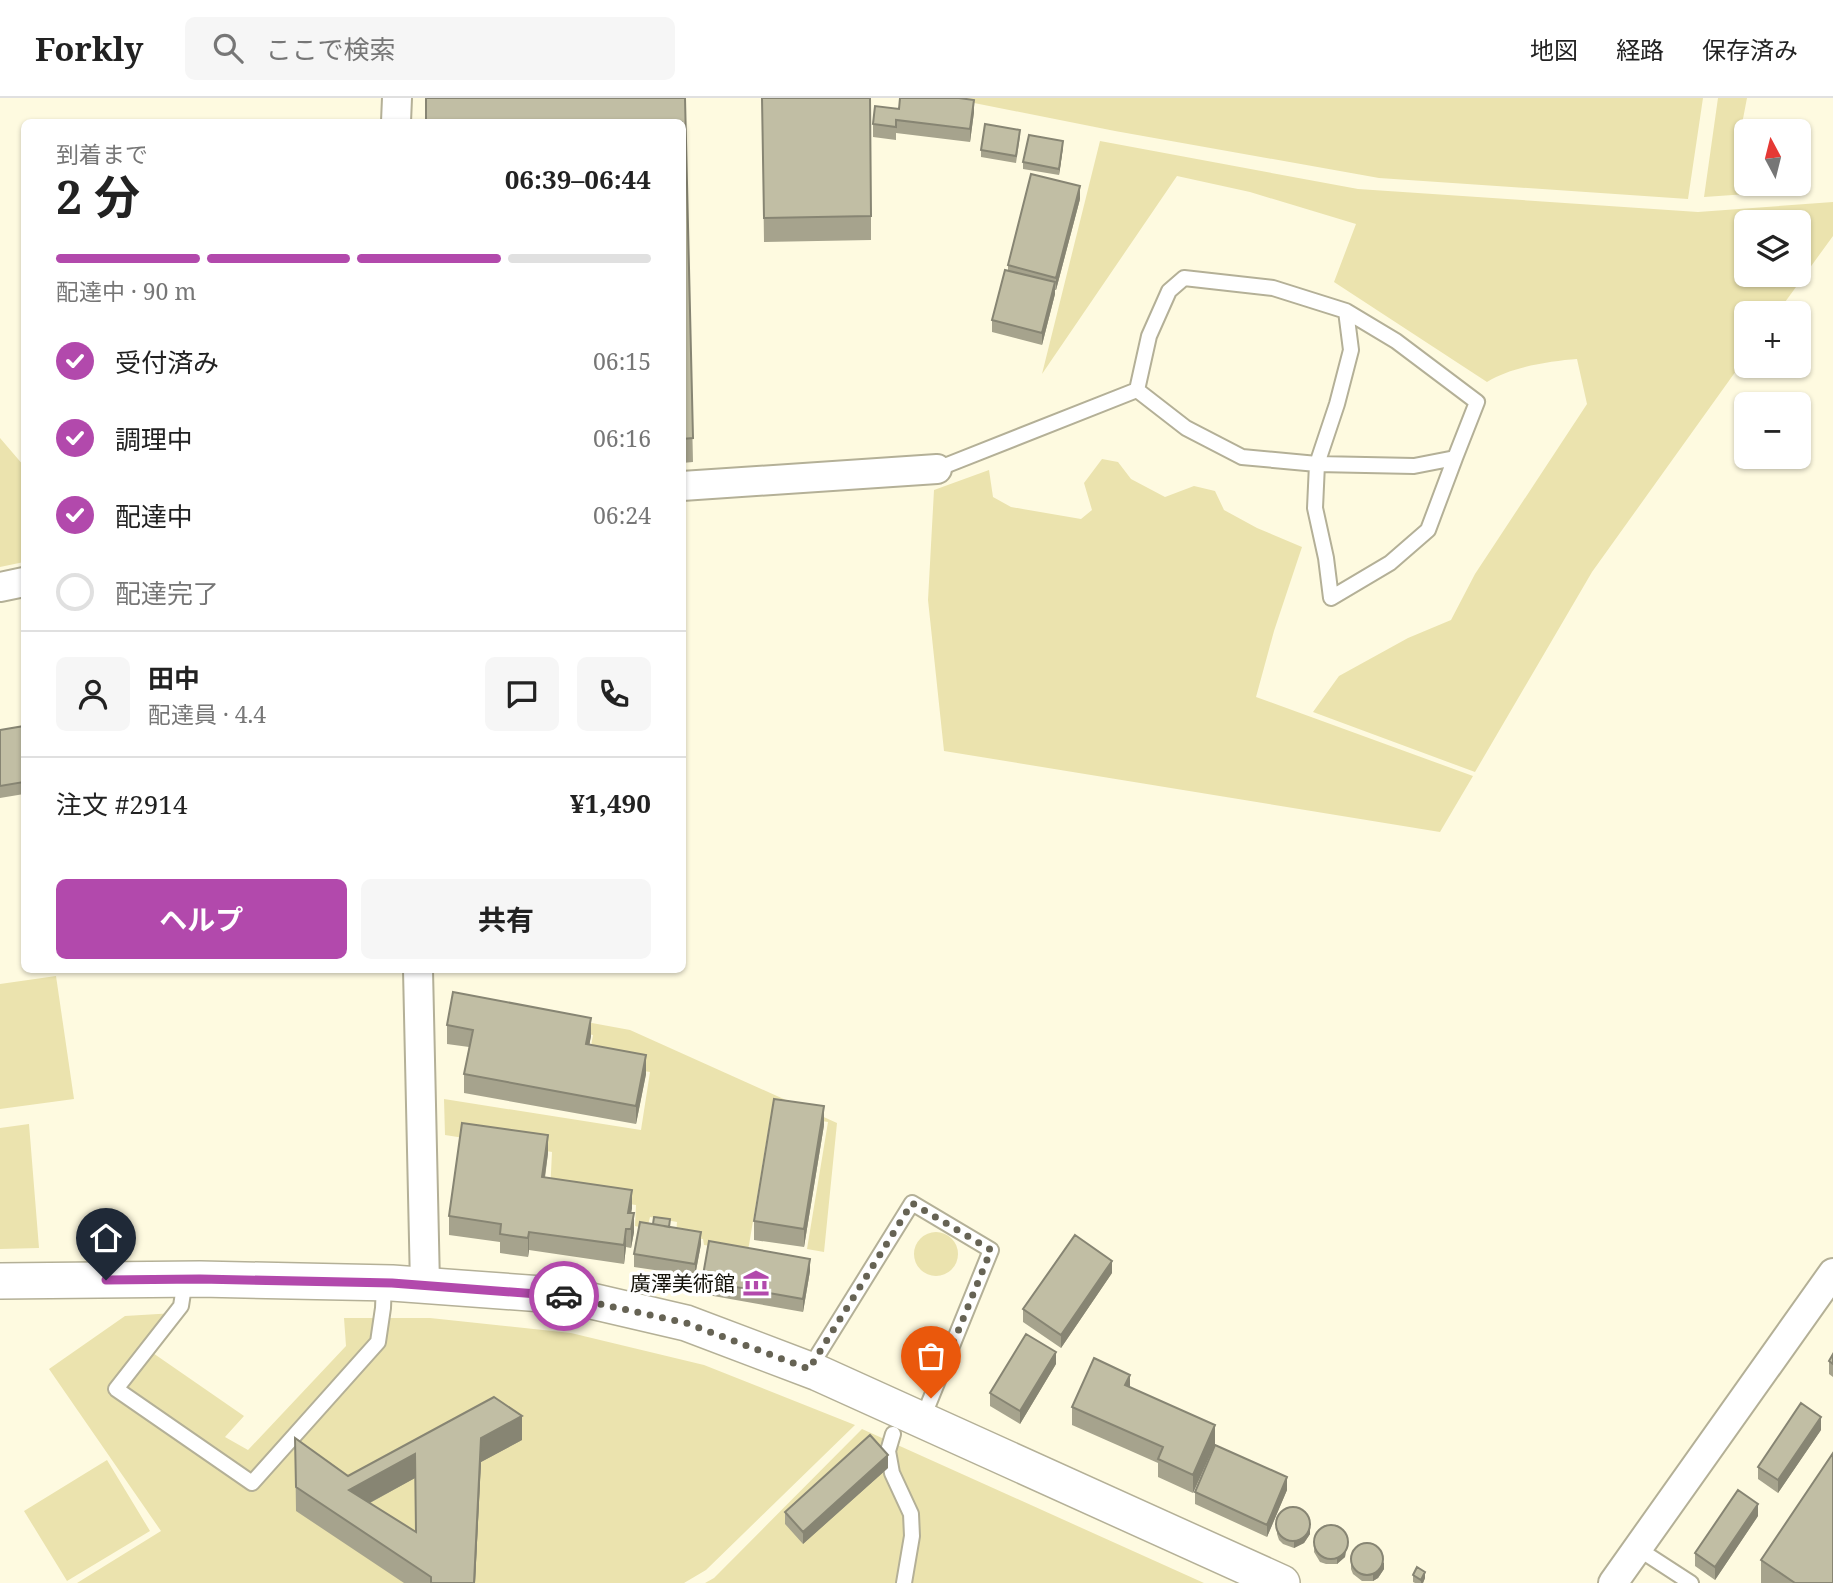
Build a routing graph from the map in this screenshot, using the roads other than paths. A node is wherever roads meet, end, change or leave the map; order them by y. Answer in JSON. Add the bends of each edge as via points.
{"nodes":[{"id":1,"x":397,"y":98,"type":"edge"},
{"id":2,"x":396,"y":119,"type":"edge"},
{"id":3,"x":1346,"y":311,"type":"junction"},
{"id":4,"x":1137,"y":390,"type":"junction"},
{"id":5,"x":1455,"y":458,"type":"junction"},
{"id":6,"x":1317,"y":464,"type":"junction"},
{"id":7,"x":937,"y":468,"type":"joint"},
{"id":8,"x":686,"y":486,"type":"edge"},
{"id":9,"x":21,"y":583,"type":"edge"},
{"id":10,"x":0,"y":587,"type":"edge"},
{"id":11,"x":418,"y":973,"type":"edge"},
{"id":12,"x":1833,"y":1273,"type":"edge"},
{"id":13,"x":185,"y":1279,"type":"junction"},
{"id":14,"x":0,"y":1281,"type":"edge"},
{"id":15,"x":384,"y":1283,"type":"junction"},
{"id":16,"x":425,"y":1285,"type":"junction"},
{"id":17,"x":809,"y":1369,"type":"junction"},
{"id":18,"x":908,"y":1427,"type":"junction"},
{"id":19,"x":1637,"y":1548,"type":"junction"},
{"id":20,"x":904,"y":1583,"type":"edge"},
{"id":21,"x":1282,"y":1583,"type":"edge"},
{"id":22,"x":1613,"y":1583,"type":"edge"},
{"id":23,"x":1691,"y":1583,"type":"edge"}],
"edges":[{"from":1,"to":2,"type":"street"},
{"from":3,"to":4,"type":"lane","via":[[1273,288],[1184,278],[1169,290],[1149,336]]},
{"from":3,"to":5,"type":"lane","via":[[1396,341],[1477,402]]},
{"from":3,"to":6,"type":"lane","via":[[1351,350]]},
{"from":4,"to":6,"type":"lane","via":[[1186,428],[1242,457]]},
{"from":4,"to":7,"type":"lane"},
{"from":5,"to":6,"type":"lane","via":[[1414,466]]},
{"from":5,"to":6,"type":"lane","via":[[1428,530],[1390,563],[1331,598],[1315,508]]},
{"from":7,"to":8,"type":"street"},
{"from":9,"to":10,"type":"street"},
{"from":11,"to":16,"type":"street"},
{"from":12,"to":19,"type":"street"},
{"from":13,"to":14,"type":"street"},
{"from":13,"to":15,"type":"street"},
{"from":13,"to":15,"type":"lane","via":[[181,1306],[116,1389],[252,1483],[378,1342]]},
{"from":15,"to":16,"type":"street"},
{"from":16,"to":17,"type":"street","via":[[570,1296],[686,1323]]},
{"from":17,"to":18,"type":"street"},
{"from":17,"to":18,"type":"lane","via":[[912,1203],[991,1250]]},
{"from":18,"to":20,"type":"lane","via":[[888,1451],[892,1473],[911,1514]]},
{"from":18,"to":21,"type":"street"},
{"from":19,"to":22,"type":"street"},
{"from":19,"to":23,"type":"lane"}]}
